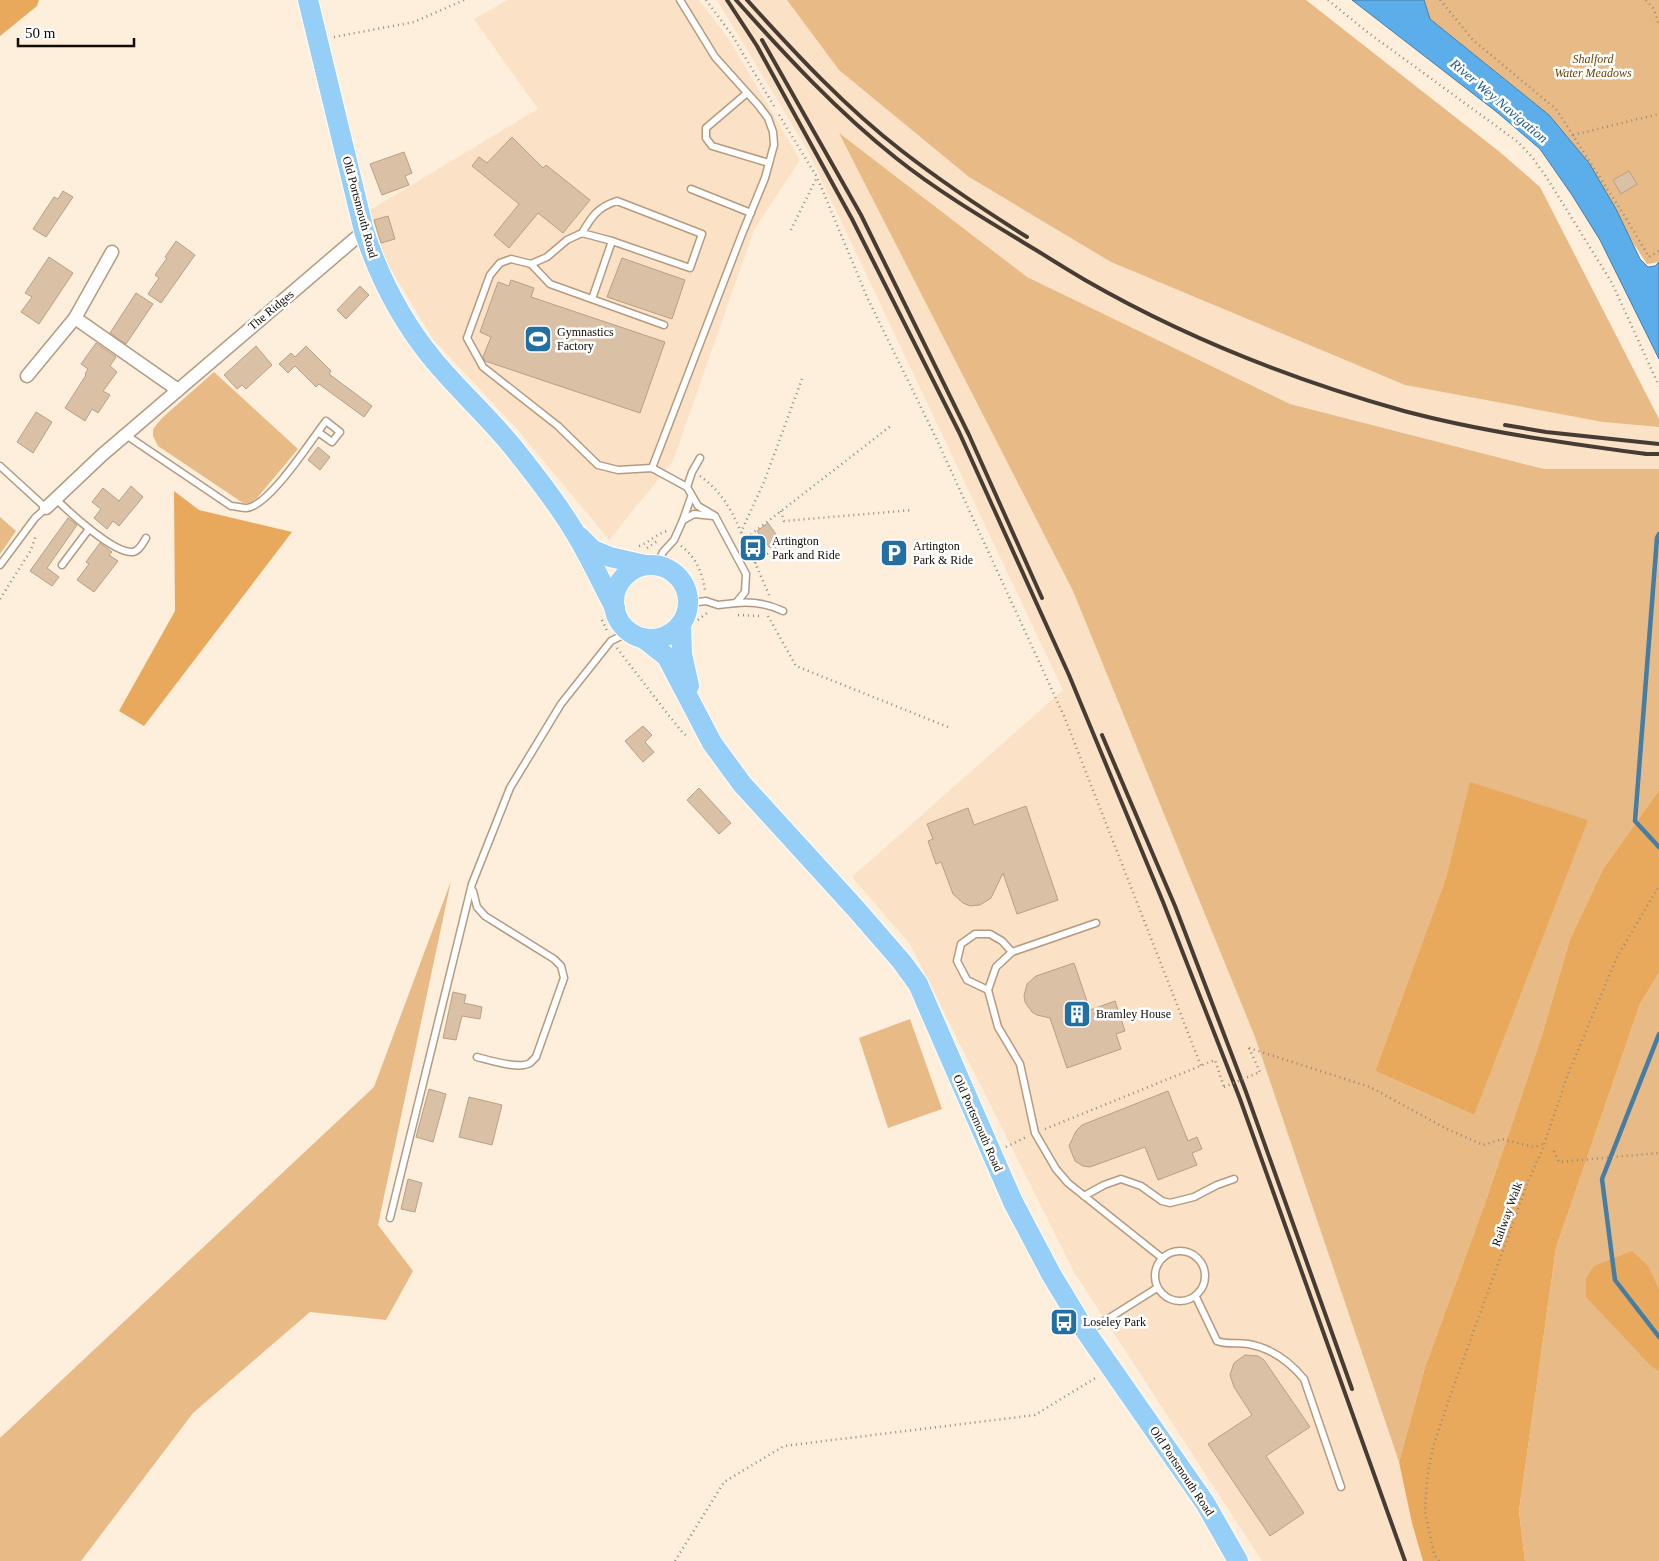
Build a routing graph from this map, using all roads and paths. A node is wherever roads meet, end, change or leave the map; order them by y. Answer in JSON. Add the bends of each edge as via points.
{"nodes":[{"id":1,"x":308,"y":0,"type":"edge"},
{"id":2,"x":464,"y":0,"type":"edge"},
{"id":3,"x":680,"y":0,"type":"edge"},
{"id":4,"x":706,"y":0,"type":"edge"},
{"id":5,"x":1328,"y":0,"type":"edge"},
{"id":6,"x":1440,"y":0,"type":"edge"},
{"id":7,"x":1646,"y":0,"type":"edge"},
{"id":8,"x":1659,"y":25,"type":"edge"},
{"id":9,"x":318,"y":40,"type":"junction"},
{"id":10,"x":747,"y":93,"type":"junction"},
{"id":11,"x":1659,"y":114,"type":"edge"},
{"id":12,"x":1573,"y":135,"type":"junction"},
{"id":13,"x":769,"y":163,"type":"junction"},
{"id":14,"x":817,"y":177,"type":"junction"},
{"id":15,"x":691,"y":189,"type":"dead end"},
{"id":16,"x":751,"y":213,"type":"junction"},
{"id":17,"x":791,"y":230,"type":"dead end"},
{"id":18,"x":364,"y":231,"type":"junction"},
{"id":19,"x":582,"y":233,"type":"junction"},
{"id":20,"x":612,"y":240,"type":"junction"},
{"id":21,"x":1659,"y":251,"type":"edge"},
{"id":22,"x":112,"y":252,"type":"dead end"},
{"id":23,"x":531,"y":264,"type":"junction"},
{"id":24,"x":592,"y":299,"type":"junction"},
{"id":25,"x":75,"y":318,"type":"junction"},
{"id":26,"x":664,"y":324,"type":"dead end"},
{"id":27,"x":28,"y":376,"type":"dead end"},
{"id":28,"x":802,"y":379,"type":"dead end"},
{"id":29,"x":1659,"y":386,"type":"edge"},
{"id":30,"x":178,"y":390,"type":"junction"},
{"id":31,"x":892,"y":425,"type":"dead end"},
{"id":32,"x":318,"y":432,"type":"dead end"},
{"id":33,"x":126,"y":435,"type":"junction"},
{"id":34,"x":700,"y":458,"type":"dead end"},
{"id":35,"x":0,"y":466,"type":"edge"},
{"id":36,"x":652,"y":468,"type":"junction"},
{"id":37,"x":687,"y":487,"type":"junction"},
{"id":38,"x":691,"y":496,"type":"junction"},
{"id":39,"x":51,"y":503,"type":"junction"},
{"id":40,"x":781,"y":510,"type":"junction"},
{"id":41,"x":913,"y":510,"type":"dead end"},
{"id":42,"x":715,"y":516,"type":"junction"},
{"id":43,"x":683,"y":520,"type":"junction"},
{"id":44,"x":89,"y":529,"type":"junction"},
{"id":45,"x":574,"y":530,"type":"junction"},
{"id":46,"x":37,"y":533,"type":"dead end"},
{"id":47,"x":146,"y":538,"type":"dead end"},
{"id":48,"x":784,"y":540,"type":"dead end"},
{"id":49,"x":755,"y":563,"type":"dead end"},
{"id":50,"x":0,"y":565,"type":"edge"},
{"id":51,"x":62,"y":565,"type":"dead end"},
{"id":52,"x":651,"y":565,"type":"junction"},
{"id":53,"x":0,"y":599,"type":"edge"},
{"id":54,"x":736,"y":603,"type":"junction"},
{"id":55,"x":615,"y":608,"type":"junction"},
{"id":56,"x":783,"y":610,"type":"dead end"},
{"id":57,"x":767,"y":614,"type":"dead end"},
{"id":58,"x":684,"y":617,"type":"junction"},
{"id":59,"x":636,"y":635,"type":"junction"},
{"id":60,"x":693,"y":706,"type":"junction"},
{"id":61,"x":948,"y":727,"type":"dead end"},
{"id":62,"x":472,"y":884,"type":"junction"},
{"id":63,"x":1659,"y":886,"type":"edge"},
{"id":64,"x":1096,"y":923,"type":"dead end"},
{"id":65,"x":1012,"y":952,"type":"junction"},
{"id":66,"x":988,"y":990,"type":"junction"},
{"id":67,"x":477,"y":1057,"type":"dead end"},
{"id":68,"x":1201,"y":1066,"type":"junction"},
{"id":69,"x":1035,"y":1133,"type":"junction"},
{"id":70,"x":1544,"y":1144,"type":"junction"},
{"id":71,"x":1554,"y":1151,"type":"dead end"},
{"id":72,"x":1659,"y":1153,"type":"edge"},
{"id":73,"x":992,"y":1154,"type":"junction"},
{"id":74,"x":1234,"y":1179,"type":"dead end"},
{"id":75,"x":1084,"y":1196,"type":"junction"},
{"id":76,"x":390,"y":1218,"type":"dead end"},
{"id":77,"x":1162,"y":1258,"type":"junction"},
{"id":78,"x":1157,"y":1288,"type":"junction"},
{"id":79,"x":1196,"y":1296,"type":"junction"},
{"id":80,"x":1086,"y":1332,"type":"junction"},
{"id":81,"x":1111,"y":1368,"type":"junction"},
{"id":82,"x":1341,"y":1487,"type":"dead end"},
{"id":83,"x":675,"y":1561,"type":"edge"},
{"id":84,"x":1238,"y":1561,"type":"edge"},
{"id":85,"x":1439,"y":1561,"type":"edge"}],
"edges":[{"from":1,"to":9,"type":"main road","name":"Old Portsmouth Road"},
{"from":2,"to":9,"type":"path","via":[[414,22]]},
{"from":3,"to":10,"type":"lane","via":[[715,57]]},
{"from":4,"to":14,"type":"path","via":[[732,35]]},
{"from":5,"to":29,"type":"path","via":[[1518,142],[1532,157],[1612,283]]},
{"from":6,"to":12,"type":"path","via":[[1473,40],[1556,109]]},
{"from":7,"to":8,"type":"path","via":[[1654,9]]},
{"from":9,"to":18,"type":"main road","name":"Old Portsmouth Road"},
{"from":10,"to":13,"type":"lane","via":[[768,118],[774,145]]},
{"from":10,"to":13,"type":"lane","via":[[706,128],[706,138],[712,146]]},
{"from":11,"to":12,"type":"path"},
{"from":12,"to":21,"type":"path","via":[[1649,258]]},
{"from":13,"to":16,"type":"lane"},
{"from":14,"to":17,"type":"path"},
{"from":14,"to":68,"type":"path","via":[[868,297],[1064,716]]},
{"from":15,"to":16,"type":"lane"},
{"from":16,"to":36,"type":"lane"},
{"from":18,"to":30,"type":"street","name":"The Ridges"},
{"from":18,"to":45,"type":"main road","name":"Old Portsmouth Road","via":[[386,288],[431,357],[515,450]]},
{"from":19,"to":20,"type":"lane"},
{"from":19,"to":20,"type":"lane","via":[[591,216],[606,205],[617,202],[702,234],[690,268]]},
{"from":19,"to":23,"type":"lane"},
{"from":20,"to":24,"type":"lane"},
{"from":22,"to":25,"type":"street"},
{"from":23,"to":24,"type":"lane","via":[[550,284]]},
{"from":23,"to":36,"type":"lane","via":[[511,259],[500,263],[490,275],[467,338],[483,367],[558,426],[598,465],[618,470]]},
{"from":24,"to":26,"type":"lane"},
{"from":25,"to":27,"type":"street"},
{"from":25,"to":30,"type":"street"},
{"from":28,"to":40,"type":"path","via":[[764,482],[741,532],[744,539]]},
{"from":30,"to":33,"type":"street","name":"The Ridges"},
{"from":31,"to":40,"type":"path"},
{"from":32,"to":33,"type":"lane","via":[[263,501],[247,508],[231,506]]},
{"from":33,"to":39,"type":"street","name":"The Ridges"},
{"from":34,"to":37,"type":"lane"},
{"from":35,"to":39,"type":"lane"},
{"from":36,"to":37,"type":"lane"},
{"from":37,"to":38,"type":"lane"},
{"from":38,"to":42,"type":"lane","via":[[698,506]]},
{"from":38,"to":43,"type":"lane"},
{"from":39,"to":44,"type":"lane"},
{"from":39,"to":50,"type":"lane","via":[[35,518]]},
{"from":40,"to":41,"type":"path","via":[[784,521]]},
{"from":42,"to":43,"type":"lane","via":[[694,514]]},
{"from":42,"to":54,"type":"lane","via":[[746,574],[745,592]]},
{"from":43,"to":52,"type":"lane","via":[[674,540]]},
{"from":44,"to":47,"type":"lane","via":[[121,550],[132,552]]},
{"from":44,"to":51,"type":"lane"},
{"from":45,"to":52,"type":"main road","name":"Old Portsmouth Road","via":[[593,550],[610,557]]},
{"from":45,"to":55,"type":"main road","name":"Old Portsmouth Road"},
{"from":46,"to":53,"type":"path","via":[[31,550]]},
{"from":48,"to":49,"type":"path"},
{"from":52,"to":55,"type":"main road","via":[[632,570],[621,580],[615,593]]},
{"from":52,"to":58,"type":"main road","via":[[673,572],[682,582],[688,596]]},
{"from":54,"to":56,"type":"lane","via":[[771,605]]},
{"from":54,"to":58,"type":"lane","via":[[691,603]]},
{"from":55,"to":59,"type":"main road","via":[[620,621]]},
{"from":57,"to":61,"type":"path","via":[[796,666]]},
{"from":58,"to":59,"type":"main road","via":[[664,636]]},
{"from":58,"to":60,"type":"main road","name":"Old Portsmouth Road","via":[[682,654]]},
{"from":59,"to":60,"type":"main road","name":"Old Portsmouth Road","via":[[667,657]]},
{"from":59,"to":62,"type":"lane","via":[[611,641],[560,704],[510,788]]},
{"from":60,"to":73,"type":"main road","name":"Old Portsmouth Road","via":[[712,743],[742,784],[856,909],[918,984]]},
{"from":62,"to":67,"type":"lane","via":[[477,907],[485,916],[554,959],[561,966],[564,978],[536,1057],[529,1064],[508,1064]]},
{"from":62,"to":76,"type":"lane"},
{"from":63,"to":70,"type":"path","name":"Railway Walk","via":[[1617,958],[1568,1074]]},
{"from":64,"to":65,"type":"lane"},
{"from":65,"to":66,"type":"lane","via":[[996,967]]},
{"from":65,"to":66,"type":"lane","via":[[990,934],[974,934],[961,944],[957,961],[967,980]]},
{"from":66,"to":69,"type":"lane","via":[[998,1027],[1020,1064]]},
{"from":68,"to":69,"type":"path"},
{"from":68,"to":70,"type":"path","bridge":true,"via":[[1215,1060],[1224,1087],[1260,1072],[1249,1048],[1370,1087],[1483,1145],[1502,1139],[1534,1147]]},
{"from":69,"to":73,"type":"path"},
{"from":69,"to":75,"type":"lane","via":[[1056,1169]]},
{"from":70,"to":85,"type":"path","name":"Railway Walk","via":[[1433,1447],[1425,1512],[1434,1554]]},
{"from":71,"to":72,"type":"path","via":[[1559,1162]]},
{"from":73,"to":80,"type":"main road","name":"Old Portsmouth Road","via":[[1046,1266]]},
{"from":74,"to":75,"type":"lane","via":[[1194,1197],[1170,1203],[1141,1186],[1121,1179]]},
{"from":75,"to":77,"type":"lane"},
{"from":77,"to":78,"type":"lane","via":[[1155,1270]]},
{"from":77,"to":79,"type":"lane","via":[[1182,1250],[1199,1259],[1205,1275],[1204,1284]]},
{"from":78,"to":79,"type":"lane","via":[[1173,1301],[1187,1301]]},
{"from":78,"to":80,"type":"lane"},
{"from":79,"to":82,"type":"lane","via":[[1217,1341],[1265,1348],[1294,1367],[1304,1379]]},
{"from":80,"to":81,"type":"main road","name":"Old Portsmouth Road"},
{"from":81,"to":83,"type":"path","via":[[1035,1415],[784,1446],[724,1482]]},
{"from":81,"to":84,"type":"main road","name":"Old Portsmouth Road","via":[[1205,1503]]}]}
